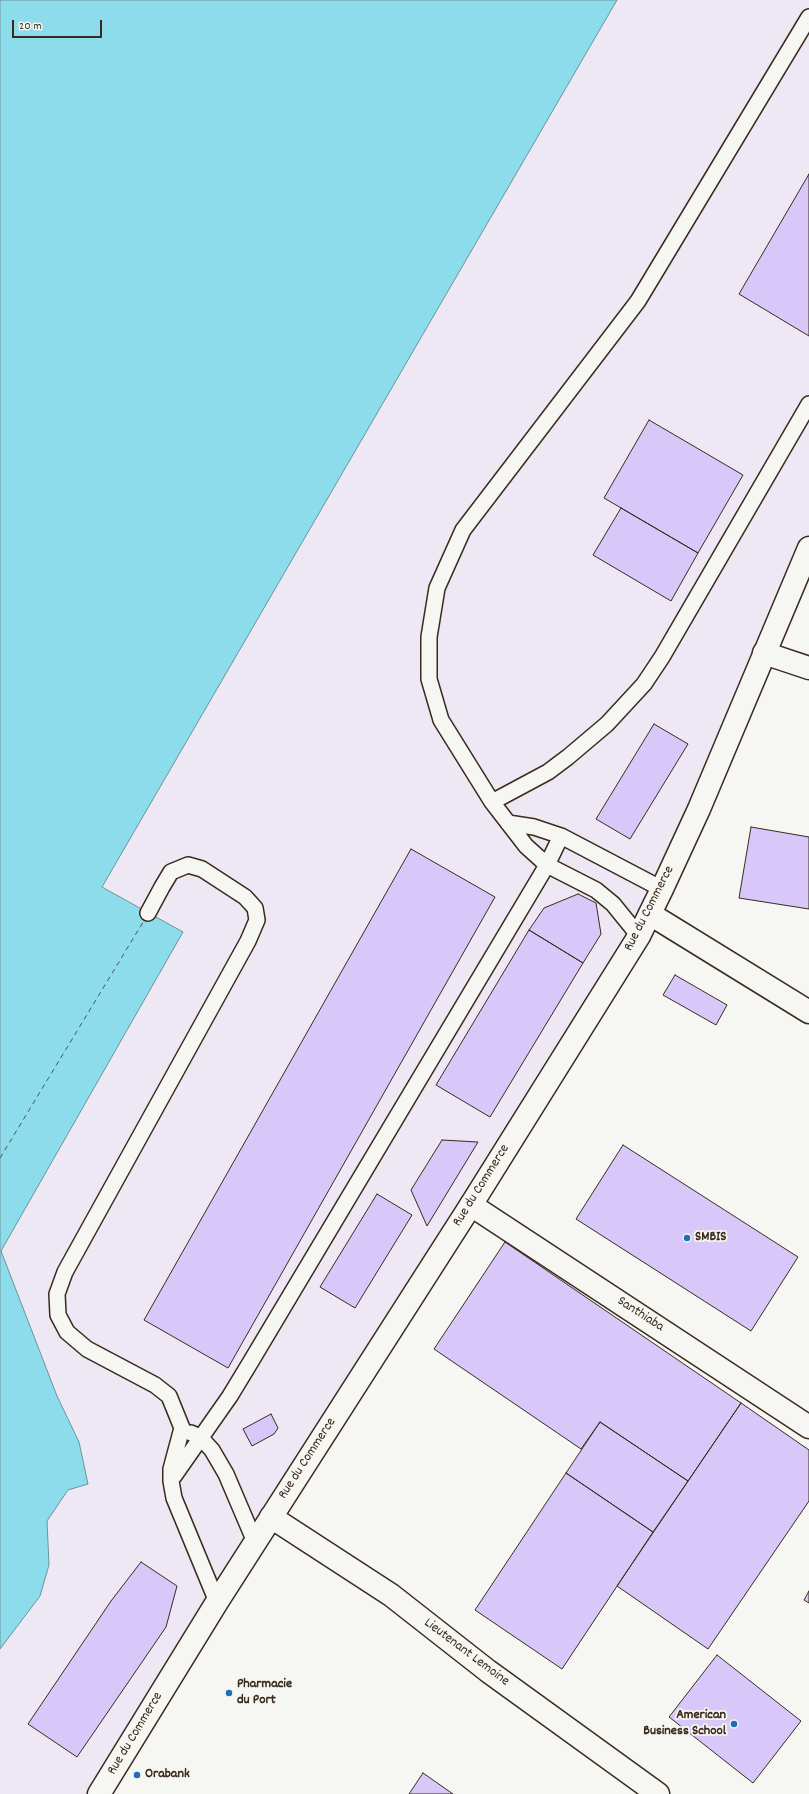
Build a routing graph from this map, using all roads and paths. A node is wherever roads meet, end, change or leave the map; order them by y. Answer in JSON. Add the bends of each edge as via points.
{"nodes":[{"id":1,"x":809,"y":17,"type":"edge"},
{"id":2,"x":809,"y":404,"type":"edge"},
{"id":3,"x":809,"y":548,"type":"edge"},
{"id":4,"x":764,"y":653,"type":"junction"},
{"id":5,"x":809,"y":668,"type":"edge"},
{"id":6,"x":492,"y":802,"type":"junction"},
{"id":7,"x":508,"y":823,"type":"junction"},
{"id":8,"x":561,"y":836,"type":"junction"},
{"id":9,"x":547,"y":865,"type":"junction"},
{"id":10,"x":662,"y":889,"type":"junction"},
{"id":11,"x":148,"y":914,"type":"dead end"},
{"id":12,"x":650,"y":914,"type":"junction"},
{"id":13,"x":639,"y":936,"type":"junction"},
{"id":14,"x":809,"y":1012,"type":"edge"},
{"id":15,"x":471,"y":1205,"type":"junction"},
{"id":16,"x":809,"y":1427,"type":"edge"},
{"id":17,"x":182,"y":1428,"type":"junction"},
{"id":18,"x":200,"y":1438,"type":"junction"},
{"id":19,"x":171,"y":1481,"type":"junction"},
{"id":20,"x":271,"y":1517,"type":"junction"},
{"id":21,"x":256,"y":1542,"type":"junction"},
{"id":22,"x":216,"y":1602,"type":"junction"},
{"id":23,"x":99,"y":1794,"type":"edge"},
{"id":24,"x":658,"y":1794,"type":"edge"}],
"edges":[{"from":1,"to":6,"type":"lane","via":[[638,301],[463,530],[437,588],[429,637],[429,680],[441,720]]},
{"from":2,"to":6,"type":"lane","via":[[644,684],[607,724],[568,757],[548,772]]},
{"from":3,"to":4,"type":"street","name":"Rue du Commerce"},
{"from":4,"to":5,"type":"street"},
{"from":4,"to":10,"type":"street","name":"Rue du Commerce"},
{"from":6,"to":7,"type":"lane"},
{"from":7,"to":8,"type":"lane","via":[[534,827]]},
{"from":7,"to":9,"type":"lane","via":[[526,846]]},
{"from":8,"to":9,"type":"lane"},
{"from":8,"to":10,"type":"lane"},
{"from":9,"to":13,"type":"lane","via":[[596,890],[613,904]]},
{"from":9,"to":18,"type":"lane","via":[[250,1363]]},
{"from":10,"to":12,"type":"street","name":"Rue du Commerce"},
{"from":11,"to":17,"type":"lane","via":[[171,872],[188,865],[202,869],[245,897],[255,908],[257,920],[248,941],[65,1272],[57,1294],[58,1315],[67,1332],[87,1349],[155,1385],[169,1396]]},
{"from":12,"to":13,"type":"street","name":"Rue du Commerce"},
{"from":12,"to":14,"type":"street"},
{"from":13,"to":15,"type":"street","name":"Rue du Commerce"},
{"from":15,"to":16,"type":"street","name":"Santhiaba"},
{"from":15,"to":20,"type":"street","name":"Rue du Commerce"},
{"from":17,"to":18,"type":"lane"},
{"from":17,"to":19,"type":"lane","via":[[171,1469]]},
{"from":18,"to":19,"type":"lane"},
{"from":18,"to":21,"type":"lane","via":[[212,1450],[226,1474]]},
{"from":19,"to":22,"type":"lane","via":[[174,1498]]},
{"from":20,"to":21,"type":"street","name":"Rue du Commerce"},
{"from":20,"to":24,"type":"street","name":"Lieutenant Lemoine","via":[[391,1595],[488,1671]]},
{"from":21,"to":22,"type":"street","name":"Rue du Commerce"},
{"from":22,"to":23,"type":"street","name":"Rue du Commerce"}]}
